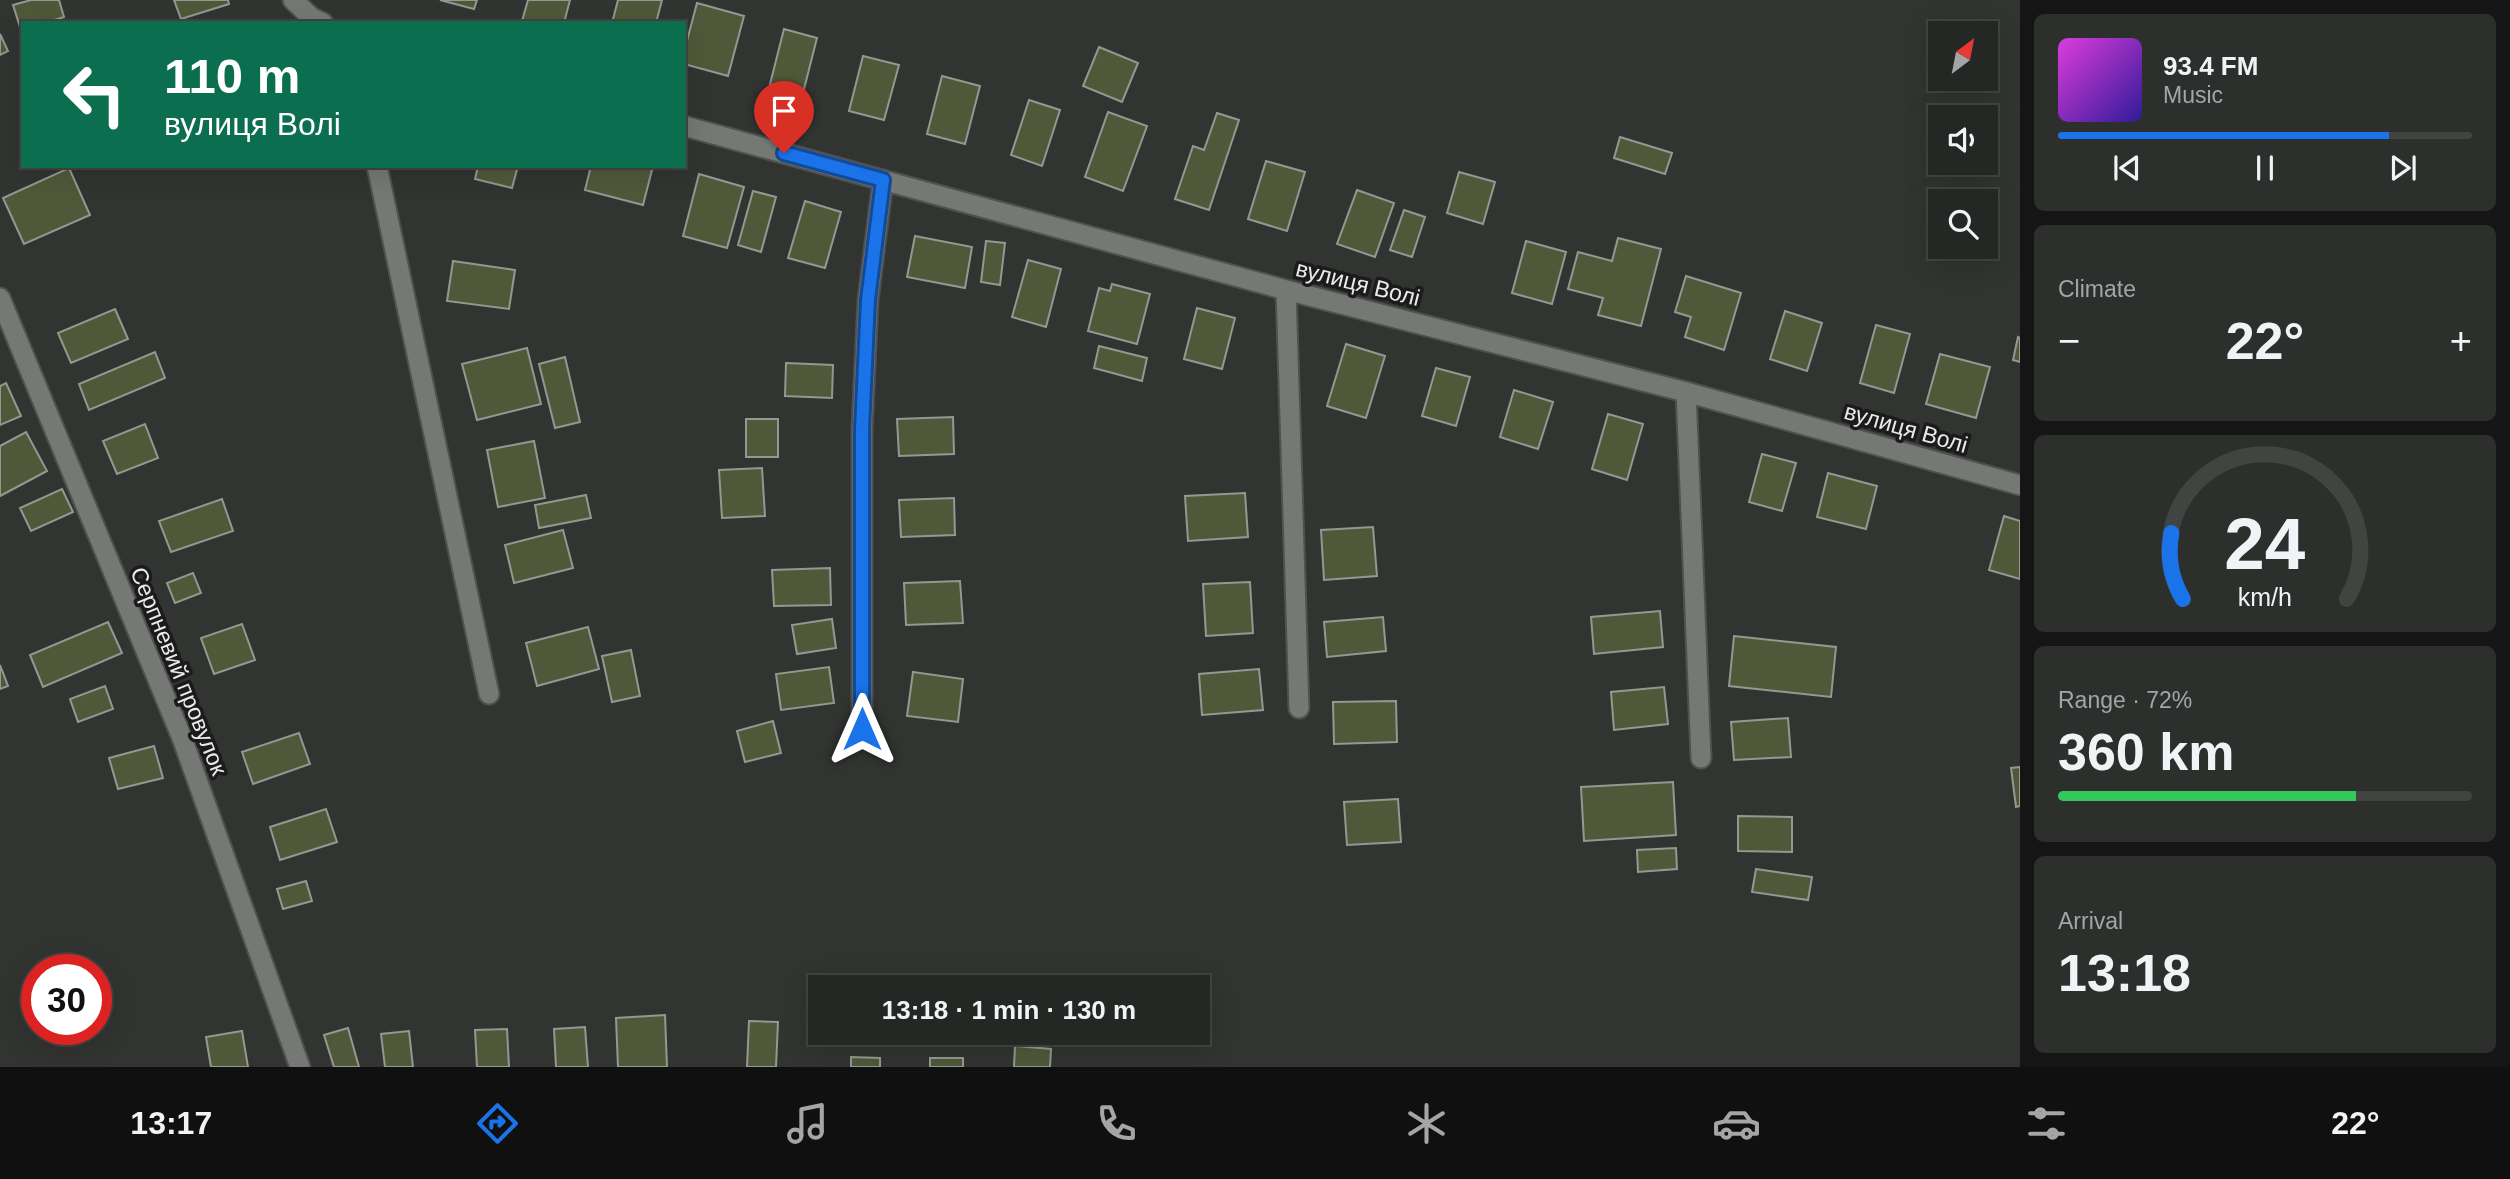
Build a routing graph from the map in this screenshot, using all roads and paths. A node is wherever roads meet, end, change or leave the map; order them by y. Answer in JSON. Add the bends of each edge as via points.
{"nodes":[{"id":1,"x":293,"y":0,"type":"edge"},
{"id":2,"x":319,"y":21,"type":"edge"},
{"id":3,"x":686,"y":127,"type":"edge"},
{"id":4,"x":377,"y":168,"type":"edge"},
{"id":5,"x":883,"y":180,"type":"junction"},
{"id":6,"x":1286,"y":290,"type":"junction"},
{"id":7,"x":0,"y":298,"type":"edge"},
{"id":8,"x":1686,"y":393,"type":"junction"},
{"id":9,"x":2020,"y":485,"type":"edge"},
{"id":10,"x":489,"y":694,"type":"dead end"},
{"id":11,"x":1299,"y":708,"type":"dead end"},
{"id":12,"x":862,"y":729,"type":"dead end"},
{"id":13,"x":1701,"y":758,"type":"dead end"},
{"id":14,"x":300,"y":1067,"type":"edge"}],
"edges":[{"from":1,"to":2,"type":"street"},
{"from":3,"to":5,"type":"street","name":"вулиця Волі"},
{"from":4,"to":10,"type":"street"},
{"from":5,"to":6,"type":"street","name":"вулиця Волі"},
{"from":5,"to":12,"type":"street","via":[[868,300],[862,429]]},
{"from":6,"to":8,"type":"street","name":"вулиця Волі"},
{"from":6,"to":11,"type":"street"},
{"from":7,"to":14,"type":"street","name":"Серпневий провулок","via":[[182,738]]},
{"from":8,"to":9,"type":"street","name":"вулиця Волі"},
{"from":8,"to":13,"type":"street"}]}
